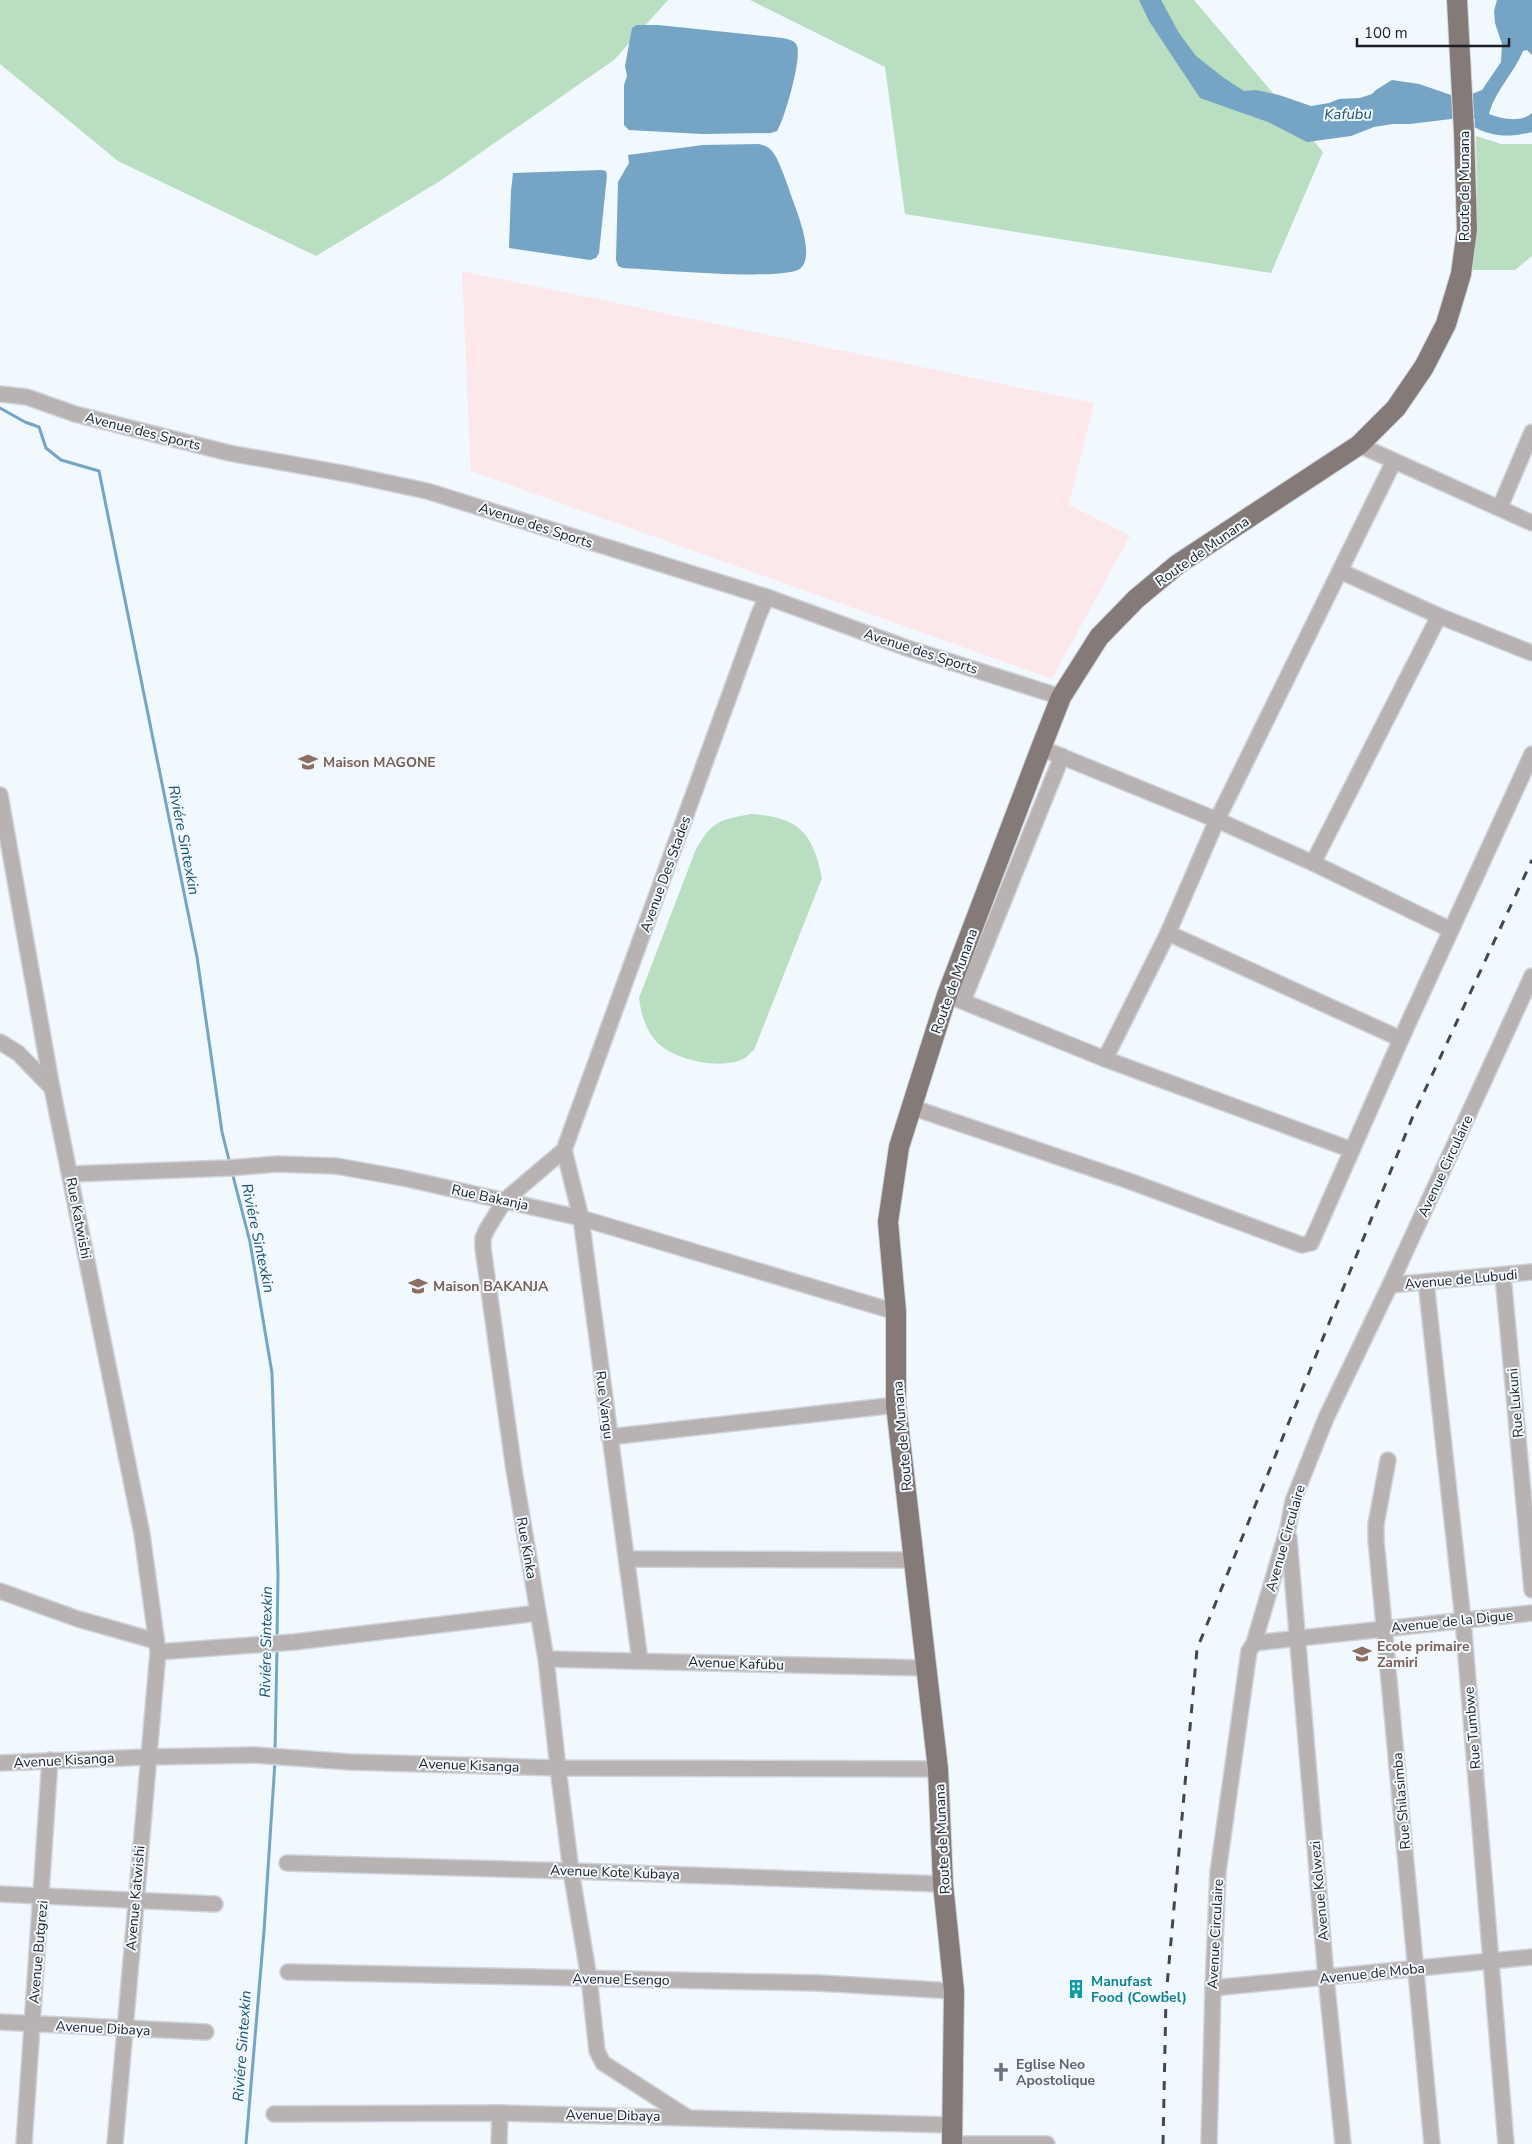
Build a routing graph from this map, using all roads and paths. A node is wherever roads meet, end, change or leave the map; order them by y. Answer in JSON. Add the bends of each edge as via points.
{"nodes":[{"id":1,"x":1457,"y":0,"type":"edge"},
{"id":2,"x":0,"y":394,"type":"edge"},
{"id":3,"x":1532,"y":432,"type":"edge"},
{"id":4,"x":1359,"y":445,"type":"junction"},
{"id":5,"x":1394,"y":461,"type":"junction"},
{"id":6,"x":1500,"y":507,"type":"junction"},
{"id":7,"x":1532,"y":523,"type":"edge"},
{"id":8,"x":1340,"y":571,"type":"junction"},
{"id":9,"x":767,"y":598,"type":"junction"},
{"id":10,"x":1439,"y":616,"type":"junction"},
{"id":11,"x":1532,"y":654,"type":"edge"},
{"id":12,"x":1061,"y":697,"type":"junction"},
{"id":13,"x":1041,"y":748,"type":"junction"},
{"id":14,"x":1532,"y":754,"type":"edge"},
{"id":15,"x":1062,"y":756,"type":"junction"},
{"id":16,"x":0,"y":795,"type":"edge"},
{"id":17,"x":1217,"y":820,"type":"junction"},
{"id":18,"x":1313,"y":863,"type":"junction"},
{"id":19,"x":1451,"y":930,"type":"junction"},
{"id":20,"x":1168,"y":933,"type":"junction"},
{"id":21,"x":1532,"y":976,"type":"edge"},
{"id":22,"x":955,"y":998,"type":"junction"},
{"id":23,"x":1401,"y":1039,"type":"junction"},
{"id":24,"x":0,"y":1042,"type":"edge"},
{"id":25,"x":1106,"y":1059,"type":"junction"},
{"id":26,"x":52,"y":1088,"type":"junction"},
{"id":27,"x":911,"y":1107,"type":"junction"},
{"id":28,"x":564,"y":1150,"type":"junction"},
{"id":29,"x":1352,"y":1150,"type":"junction"},
{"id":30,"x":71,"y":1174,"type":"junction"},
{"id":31,"x":505,"y":1200,"type":"junction"},
{"id":32,"x":581,"y":1218,"type":"junction"},
{"id":33,"x":1532,"y":1272,"type":"edge"},
{"id":34,"x":1503,"y":1276,"type":"junction"},
{"id":35,"x":1426,"y":1282,"type":"junction"},
{"id":36,"x":1390,"y":1285,"type":"junction"},
{"id":37,"x":896,"y":1312,"type":"junction"},
{"id":38,"x":896,"y":1405,"type":"junction"},
{"id":39,"x":609,"y":1437,"type":"junction"},
{"id":40,"x":1388,"y":1460,"type":"dead end"},
{"id":41,"x":1288,"y":1528,"type":"junction"},
{"id":42,"x":627,"y":1559,"type":"junction"},
{"id":43,"x":914,"y":1560,"type":"junction"},
{"id":44,"x":1532,"y":1590,"type":"edge"},
{"id":45,"x":0,"y":1591,"type":"edge"},
{"id":46,"x":538,"y":1613,"type":"junction"},
{"id":47,"x":1532,"y":1613,"type":"edge"},
{"id":48,"x":1463,"y":1620,"type":"junction"},
{"id":49,"x":1384,"y":1628,"type":"junction"},
{"id":50,"x":1298,"y":1638,"type":"junction"},
{"id":51,"x":1254,"y":1643,"type":"junction"},
{"id":52,"x":157,"y":1647,"type":"junction"},
{"id":53,"x":546,"y":1660,"type":"junction"},
{"id":54,"x":640,"y":1661,"type":"junction"},
{"id":55,"x":925,"y":1668,"type":"junction"},
{"id":56,"x":147,"y":1757,"type":"junction"},
{"id":57,"x":50,"y":1760,"type":"junction"},
{"id":58,"x":0,"y":1763,"type":"edge"},
{"id":59,"x":558,"y":1768,"type":"junction"},
{"id":60,"x":938,"y":1769,"type":"junction"},
{"id":61,"x":287,"y":1864,"type":"dead end"},
{"id":62,"x":571,"y":1871,"type":"junction"},
{"id":63,"x":943,"y":1884,"type":"junction"},
{"id":64,"x":0,"y":1894,"type":"edge"},
{"id":65,"x":43,"y":1897,"type":"junction"},
{"id":66,"x":134,"y":1900,"type":"junction"},
{"id":67,"x":215,"y":1904,"type":"dead end"},
{"id":68,"x":1532,"y":1957,"type":"edge"},
{"id":69,"x":1491,"y":1961,"type":"junction"},
{"id":70,"x":1416,"y":1968,"type":"junction"},
{"id":71,"x":288,"y":1972,"type":"dead end"},
{"id":72,"x":1326,"y":1977,"type":"junction"},
{"id":73,"x":589,"y":1978,"type":"junction"},
{"id":74,"x":1213,"y":1988,"type":"junction"},
{"id":75,"x":954,"y":1991,"type":"junction"},
{"id":76,"x":0,"y":2022,"type":"edge"},
{"id":77,"x":32,"y":2024,"type":"junction"},
{"id":78,"x":124,"y":2029,"type":"junction"},
{"id":79,"x":206,"y":2032,"type":"dead end"},
{"id":80,"x":500,"y":2113,"type":"junction"},
{"id":81,"x":274,"y":2114,"type":"dead end"},
{"id":82,"x":687,"y":2117,"type":"junction"},
{"id":83,"x":952,"y":2134,"type":"edge"},
{"id":84,"x":24,"y":2144,"type":"edge"},
{"id":85,"x":114,"y":2144,"type":"edge"},
{"id":86,"x":499,"y":2144,"type":"edge"},
{"id":87,"x":962,"y":2144,"type":"edge"},
{"id":88,"x":1047,"y":2144,"type":"edge"},
{"id":89,"x":1209,"y":2144,"type":"edge"},
{"id":90,"x":1343,"y":2144,"type":"edge"},
{"id":91,"x":1432,"y":2144,"type":"edge"},
{"id":92,"x":1506,"y":2144,"type":"edge"}],
"edges":[{"from":1,"to":4,"type":"main road","name":"Route de Munana","via":[[1466,230],[1461,274],[1446,324],[1424,367],[1396,408]]},
{"from":2,"to":9,"type":"street","name":"Avenue des Sports","via":[[27,397],[75,414],[229,453],[427,491]]},
{"from":3,"to":6,"type":"street"},
{"from":4,"to":5,"type":"street"},
{"from":4,"to":12,"type":"main road","name":"Route de Munana","via":[[1178,564],[1099,637]]},
{"from":5,"to":6,"type":"street"},
{"from":5,"to":8,"type":"street"},
{"from":6,"to":7,"type":"street"},
{"from":8,"to":10,"type":"street"},
{"from":8,"to":17,"type":"street"},
{"from":9,"to":12,"type":"street","name":"Avenue des Sports","via":[[907,648]]},
{"from":9,"to":28,"type":"street","name":"Avenue Des Stades"},
{"from":10,"to":11,"type":"street"},
{"from":10,"to":18,"type":"street"},
{"from":12,"to":13,"type":"main road","name":"Route de Munana"},
{"from":13,"to":15,"type":"street"},
{"from":13,"to":22,"type":"main road","name":"Route de Munana"},
{"from":14,"to":19,"type":"street"},
{"from":15,"to":17,"type":"street"},
{"from":15,"to":22,"type":"street"},
{"from":16,"to":26,"type":"street","name":"Rue Katwishi"},
{"from":17,"to":18,"type":"street"},
{"from":17,"to":20,"type":"street"},
{"from":18,"to":19,"type":"street"},
{"from":19,"to":23,"type":"street"},
{"from":20,"to":23,"type":"street"},
{"from":20,"to":25,"type":"street"},
{"from":21,"to":36,"type":"street","name":"Avenue Circulaire"},
{"from":22,"to":25,"type":"street"},
{"from":22,"to":27,"type":"main road","name":"Route de Munana"},
{"from":23,"to":29,"type":"street"},
{"from":24,"to":26,"type":"street","via":[[18,1053]]},
{"from":25,"to":29,"type":"street"},
{"from":26,"to":30,"type":"street","name":"Rue Katwishi"},
{"from":27,"to":29,"type":"street","via":[[1132,1182],[1302,1245],[1311,1243]]},
{"from":27,"to":37,"type":"main road","name":"Route de Munana","via":[[898,1156],[888,1222]]},
{"from":28,"to":31,"type":"street","name":"Rue Kinka"},
{"from":28,"to":32,"type":"street","name":"Rue Vangu"},
{"from":30,"to":31,"type":"street","name":"Rue Bakanja","via":[[277,1164],[336,1166]]},
{"from":30,"to":52,"type":"street","name":"Rue Katwishi","via":[[142,1534]]},
{"from":31,"to":32,"type":"street","name":"Rue Bakanja"},
{"from":31,"to":46,"type":"street","name":"Rue Kinka","via":[[487,1229],[483,1248]]},
{"from":32,"to":37,"type":"street","name":"Rue Bakanja"},
{"from":32,"to":39,"type":"street","name":"Rue Vangu"},
{"from":33,"to":34,"type":"street","name":"Avenue de Lubudi"},
{"from":34,"to":35,"type":"street","name":"Avenue de Lubudi"},
{"from":34,"to":44,"type":"street","name":"Rue Lukuni"},
{"from":35,"to":36,"type":"street","name":"Avenue de Lubudi"},
{"from":35,"to":48,"type":"street","name":"Rue Tumbwe"},
{"from":36,"to":41,"type":"street","name":"Avenue Circulaire","via":[[1326,1418],[1293,1501]]},
{"from":37,"to":38,"type":"main road","name":"Route de Munana"},
{"from":38,"to":39,"type":"street"},
{"from":38,"to":43,"type":"main road","name":"Route de Munana"},
{"from":39,"to":42,"type":"street","name":"Rue Vangu"},
{"from":40,"to":49,"type":"street","name":"Rue Shilasimba","via":[[1376,1524]]},
{"from":41,"to":50,"type":"street","name":"Avenue Kolwezi"},
{"from":41,"to":51,"type":"street","name":"Avenue Circulaire"},
{"from":42,"to":43,"type":"street"},
{"from":42,"to":54,"type":"street","name":"Rue Vangu"},
{"from":43,"to":55,"type":"main road","name":"Route de Munana"},
{"from":45,"to":52,"type":"street"},
{"from":46,"to":52,"type":"street","via":[[294,1642]]},
{"from":46,"to":53,"type":"street","name":"Rue Kinka"},
{"from":47,"to":48,"type":"street","name":"Avenue de la Digue"},
{"from":48,"to":49,"type":"street","name":"Avenue de la Digue"},
{"from":48,"to":69,"type":"street","name":"Rue Tumbwe"},
{"from":49,"to":50,"type":"street","name":"Avenue de la Digue"},
{"from":49,"to":70,"type":"street","name":"Rue Shilasimba"},
{"from":50,"to":51,"type":"street","name":"Avenue de la Digue"},
{"from":50,"to":72,"type":"street","name":"Avenue Kolwezi"},
{"from":51,"to":74,"type":"street","name":"Avenue Circulaire","via":[[1249,1650],[1218,1872]]},
{"from":52,"to":56,"type":"street","name":"Avenue Katwishi"},
{"from":53,"to":54,"type":"street","name":"Avenue Kafubu"},
{"from":53,"to":59,"type":"street","name":"Rue Kinka"},
{"from":54,"to":55,"type":"street","name":"Avenue Kafubu"},
{"from":55,"to":60,"type":"main road","name":"Route de Munana"},
{"from":56,"to":57,"type":"street","name":"Avenue Kisanga"},
{"from":56,"to":59,"type":"street","name":"Avenue Kisanga","via":[[255,1755],[350,1762]]},
{"from":56,"to":66,"type":"street","name":"Avenue Katwishi"},
{"from":57,"to":58,"type":"street","name":"Avenue Kisanga"},
{"from":57,"to":65,"type":"street","name":"Avenue Butgrezi"},
{"from":59,"to":60,"type":"street","name":"Avenue Kisanga"},
{"from":59,"to":62,"type":"street","name":"Rue Kinka"},
{"from":60,"to":63,"type":"main road","name":"Route de Munana"},
{"from":61,"to":62,"type":"street","name":"Avenue Kote Kubaya"},
{"from":62,"to":63,"type":"street","name":"Avenue Kote Kubaya"},
{"from":62,"to":73,"type":"street","name":"Rue Kinka"},
{"from":63,"to":75,"type":"main road","name":"Route de Munana"},
{"from":64,"to":65,"type":"street"},
{"from":65,"to":66,"type":"street"},
{"from":65,"to":77,"type":"street","name":"Avenue Butgrezi"},
{"from":66,"to":67,"type":"street"},
{"from":66,"to":78,"type":"street","name":"Avenue Katwishi"},
{"from":68,"to":69,"type":"street","name":"Avenue de Moba"},
{"from":69,"to":70,"type":"street","name":"Avenue de Moba"},
{"from":69,"to":92,"type":"street","name":"Rue Tumbwe"},
{"from":70,"to":72,"type":"street","name":"Avenue de Moba"},
{"from":70,"to":91,"type":"street","name":"Rue Shilasimba"},
{"from":71,"to":73,"type":"street","name":"Avenue Esengo"},
{"from":72,"to":74,"type":"street","name":"Avenue de Moba"},
{"from":72,"to":90,"type":"street","name":"Avenue Kolwezi"},
{"from":73,"to":75,"type":"street","name":"Avenue Esengo","via":[[818,1983]]},
{"from":73,"to":82,"type":"street","name":"Rue Kinka","via":[[597,2051],[603,2063]]},
{"from":74,"to":89,"type":"street","name":"Avenue Circulaire"},
{"from":75,"to":83,"type":"main road","name":"Route de Munana"},
{"from":76,"to":77,"type":"street","name":"Avenue Dibaya"},
{"from":77,"to":78,"type":"street","name":"Avenue Dibaya"},
{"from":77,"to":84,"type":"street","name":"Avenue Butgrezi"},
{"from":78,"to":79,"type":"street","name":"Avenue Dibaya"},
{"from":78,"to":85,"type":"street","name":"Avenue Katwishi"},
{"from":80,"to":81,"type":"street","name":"Avenue Dibaya"},
{"from":80,"to":82,"type":"street","name":"Avenue Dibaya"},
{"from":80,"to":86,"type":"street"},
{"from":82,"to":83,"type":"street","name":"Avenue Dibaya"},
{"from":87,"to":88,"type":"street"}]}
